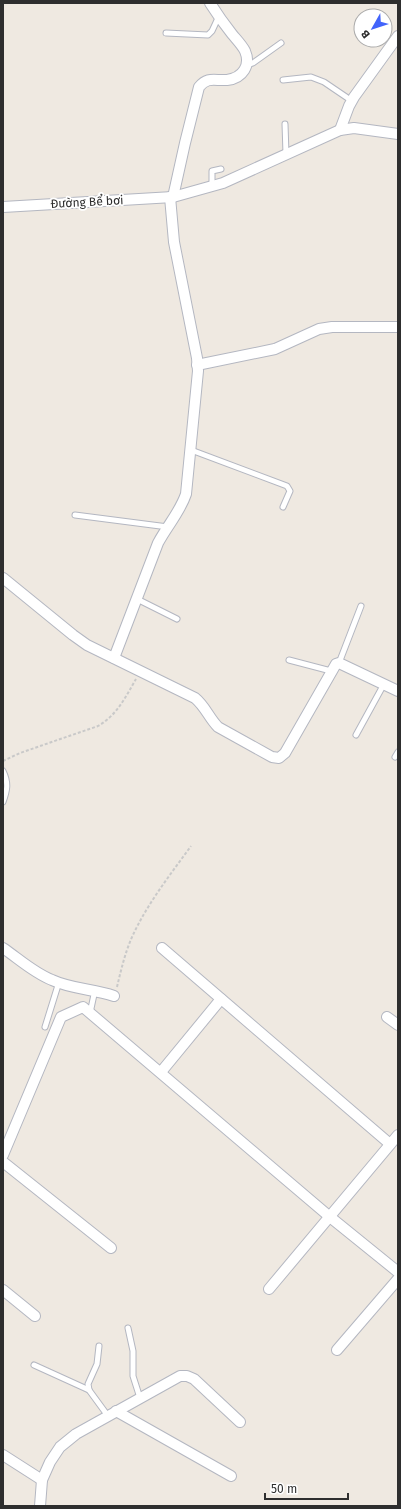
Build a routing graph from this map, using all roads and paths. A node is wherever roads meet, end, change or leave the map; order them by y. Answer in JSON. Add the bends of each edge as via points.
{"nodes":[{"id":1,"x":210,"y":3,"type":"edge"},
{"id":2,"x":218,"y":16,"type":"junction"},
{"id":3,"x":166,"y":32,"type":"dead end"},
{"id":4,"x":398,"y":36,"type":"edge"},
{"id":5,"x":281,"y":43,"type":"dead end"},
{"id":6,"x":247,"y":65,"type":"junction"},
{"id":7,"x":283,"y":80,"type":"dead end"},
{"id":8,"x":352,"y":101,"type":"junction"},
{"id":9,"x":285,"y":124,"type":"dead end"},
{"id":10,"x":340,"y":130,"type":"junction"},
{"id":11,"x":398,"y":134,"type":"edge"},
{"id":12,"x":286,"y":154,"type":"junction"},
{"id":13,"x":221,"y":169,"type":"dead end"},
{"id":14,"x":212,"y":186,"type":"junction"},
{"id":15,"x":172,"y":197,"type":"junction"},
{"id":16,"x":3,"y":207,"type":"edge"},
{"id":17,"x":398,"y":327,"type":"edge"},
{"id":18,"x":198,"y":365,"type":"junction"},
{"id":19,"x":191,"y":450,"type":"junction"},
{"id":20,"x":283,"y":508,"type":"dead end"},
{"id":21,"x":75,"y":516,"type":"dead end"},
{"id":22,"x":168,"y":527,"type":"junction"},
{"id":23,"x":3,"y":578,"type":"edge"},
{"id":24,"x":137,"y":599,"type":"junction"},
{"id":25,"x":360,"y":606,"type":"dead end"},
{"id":26,"x":177,"y":618,"type":"dead end"},
{"id":27,"x":114,"y":658,"type":"junction"},
{"id":28,"x":289,"y":660,"type":"dead end"},
{"id":29,"x":339,"y":663,"type":"junction"},
{"id":30,"x":331,"y":671,"type":"junction"},
{"id":31,"x":141,"y":672,"type":"junction"},
{"id":32,"x":384,"y":684,"type":"junction"},
{"id":33,"x":398,"y":691,"type":"edge"},
{"id":34,"x":356,"y":735,"type":"dead end"},
{"id":35,"x":398,"y":752,"type":"edge"},
{"id":36,"x":395,"y":757,"type":"dead end"},
{"id":37,"x":3,"y":761,"type":"edge"},
{"id":38,"x":3,"y":771,"type":"edge"},
{"id":39,"x":3,"y":802,"type":"edge"},
{"id":40,"x":191,"y":846,"type":"dead end"},
{"id":41,"x":3,"y":948,"type":"edge"},
{"id":42,"x":162,"y":948,"type":"dead end"},
{"id":43,"x":59,"y":982,"type":"junction"},
{"id":44,"x":95,"y":990,"type":"junction"},
{"id":45,"x":114,"y":996,"type":"joint"},
{"id":46,"x":221,"y":999,"type":"junction"},
{"id":47,"x":90,"y":1013,"type":"junction"},
{"id":48,"x":387,"y":1017,"type":"dead end"},
{"id":49,"x":398,"y":1026,"type":"edge"},
{"id":50,"x":45,"y":1027,"type":"dead end"},
{"id":51,"x":161,"y":1072,"type":"junction"},
{"id":52,"x":398,"y":1135,"type":"edge"},
{"id":53,"x":390,"y":1144,"type":"junction"},
{"id":54,"x":3,"y":1155,"type":"edge"},
{"id":55,"x":3,"y":1162,"type":"edge"},
{"id":56,"x":330,"y":1216,"type":"junction"},
{"id":57,"x":111,"y":1248,"type":"dead end"},
{"id":58,"x":398,"y":1272,"type":"edge"},
{"id":59,"x":398,"y":1279,"type":"edge"},
{"id":60,"x":269,"y":1289,"type":"dead end"},
{"id":61,"x":3,"y":1290,"type":"edge"},
{"id":62,"x":35,"y":1316,"type":"dead end"},
{"id":63,"x":128,"y":1328,"type":"dead end"},
{"id":64,"x":99,"y":1346,"type":"dead end"},
{"id":65,"x":337,"y":1350,"type":"dead end"},
{"id":66,"x":34,"y":1365,"type":"dead end"},
{"id":67,"x":89,"y":1390,"type":"junction"},
{"id":68,"x":140,"y":1398,"type":"junction"},
{"id":69,"x":112,"y":1413,"type":"junction"},
{"id":70,"x":240,"y":1422,"type":"dead end"},
{"id":71,"x":3,"y":1455,"type":"edge"},
{"id":72,"x":231,"y":1476,"type":"dead end"},
{"id":73,"x":42,"y":1480,"type":"junction"},
{"id":74,"x":40,"y":1506,"type":"edge"}],
"edges":[{"from":1,"to":2,"type":"street"},
{"from":2,"to":3,"type":"lane","via":[[208,35]]},
{"from":2,"to":6,"type":"street","via":[[244,50]]},
{"from":4,"to":8,"type":"street"},
{"from":5,"to":6,"type":"lane"},
{"from":6,"to":15,"type":"street","via":[[238,77],[209,80],[199,87]]},
{"from":7,"to":8,"type":"lane","via":[[310,77],[324,82]]},
{"from":8,"to":10,"type":"street"},
{"from":9,"to":12,"type":"lane"},
{"from":10,"to":11,"type":"street","name":"Đường Bể bơi","via":[[360,128]]},
{"from":10,"to":12,"type":"street","name":"Đường Bể bơi"},
{"from":12,"to":14,"type":"street","name":"Đường Bể bơi"},
{"from":13,"to":14,"type":"lane","via":[[212,171]]},
{"from":14,"to":15,"type":"street","name":"Đường Bể bơi"},
{"from":15,"to":16,"type":"street","name":"Đường Bể bơi"},
{"from":15,"to":18,"type":"street","via":[[174,242]]},
{"from":17,"to":18,"type":"street","via":[[319,329],[276,350],[260,351]]},
{"from":18,"to":19,"type":"street"},
{"from":19,"to":20,"type":"lane","via":[[287,486],[290,491]]},
{"from":19,"to":22,"type":"street","via":[[186,494]]},
{"from":21,"to":22,"type":"lane"},
{"from":22,"to":24,"type":"street","via":[[158,543]]},
{"from":23,"to":27,"type":"street","via":[[73,635]]},
{"from":24,"to":26,"type":"lane"},
{"from":24,"to":27,"type":"street"},
{"from":25,"to":29,"type":"lane"},
{"from":27,"to":31,"type":"street"},
{"from":28,"to":30,"type":"lane"},
{"from":29,"to":30,"type":"street"},
{"from":29,"to":32,"type":"street"},
{"from":30,"to":31,"type":"street","via":[[279,758],[272,757],[218,728],[195,698]]},
{"from":31,"to":37,"type":"path","via":[[108,720]]},
{"from":32,"to":33,"type":"street"},
{"from":32,"to":34,"type":"lane"},
{"from":35,"to":36,"type":"lane"},
{"from":38,"to":39,"type":"lane","via":[[7,791]]},
{"from":40,"to":45,"type":"path","via":[[149,904],[132,937]]},
{"from":41,"to":43,"type":"street","via":[[43,976]]},
{"from":42,"to":46,"type":"street"},
{"from":43,"to":44,"type":"street"},
{"from":43,"to":50,"type":"lane"},
{"from":44,"to":45,"type":"street"},
{"from":44,"to":47,"type":"lane"},
{"from":46,"to":51,"type":"street"},
{"from":46,"to":53,"type":"street"},
{"from":47,"to":51,"type":"street"},
{"from":47,"to":54,"type":"street","via":[[83,1007],[61,1016]]},
{"from":48,"to":49,"type":"street"},
{"from":51,"to":56,"type":"street"},
{"from":52,"to":53,"type":"street"},
{"from":53,"to":56,"type":"street"},
{"from":55,"to":57,"type":"street"},
{"from":56,"to":58,"type":"street"},
{"from":56,"to":60,"type":"street"},
{"from":59,"to":65,"type":"street"},
{"from":61,"to":62,"type":"street"},
{"from":63,"to":68,"type":"lane","via":[[133,1352],[132,1376]]},
{"from":64,"to":67,"type":"lane","via":[[97,1364],[88,1384]]},
{"from":66,"to":67,"type":"lane"},
{"from":67,"to":69,"type":"lane"},
{"from":68,"to":69,"type":"street"},
{"from":68,"to":70,"type":"street","via":[[174,1378],[187,1376],[194,1379]]},
{"from":69,"to":72,"type":"street"},
{"from":69,"to":73,"type":"street","via":[[76,1434],[60,1448]]},
{"from":71,"to":73,"type":"street"},
{"from":73,"to":74,"type":"street"}]}
